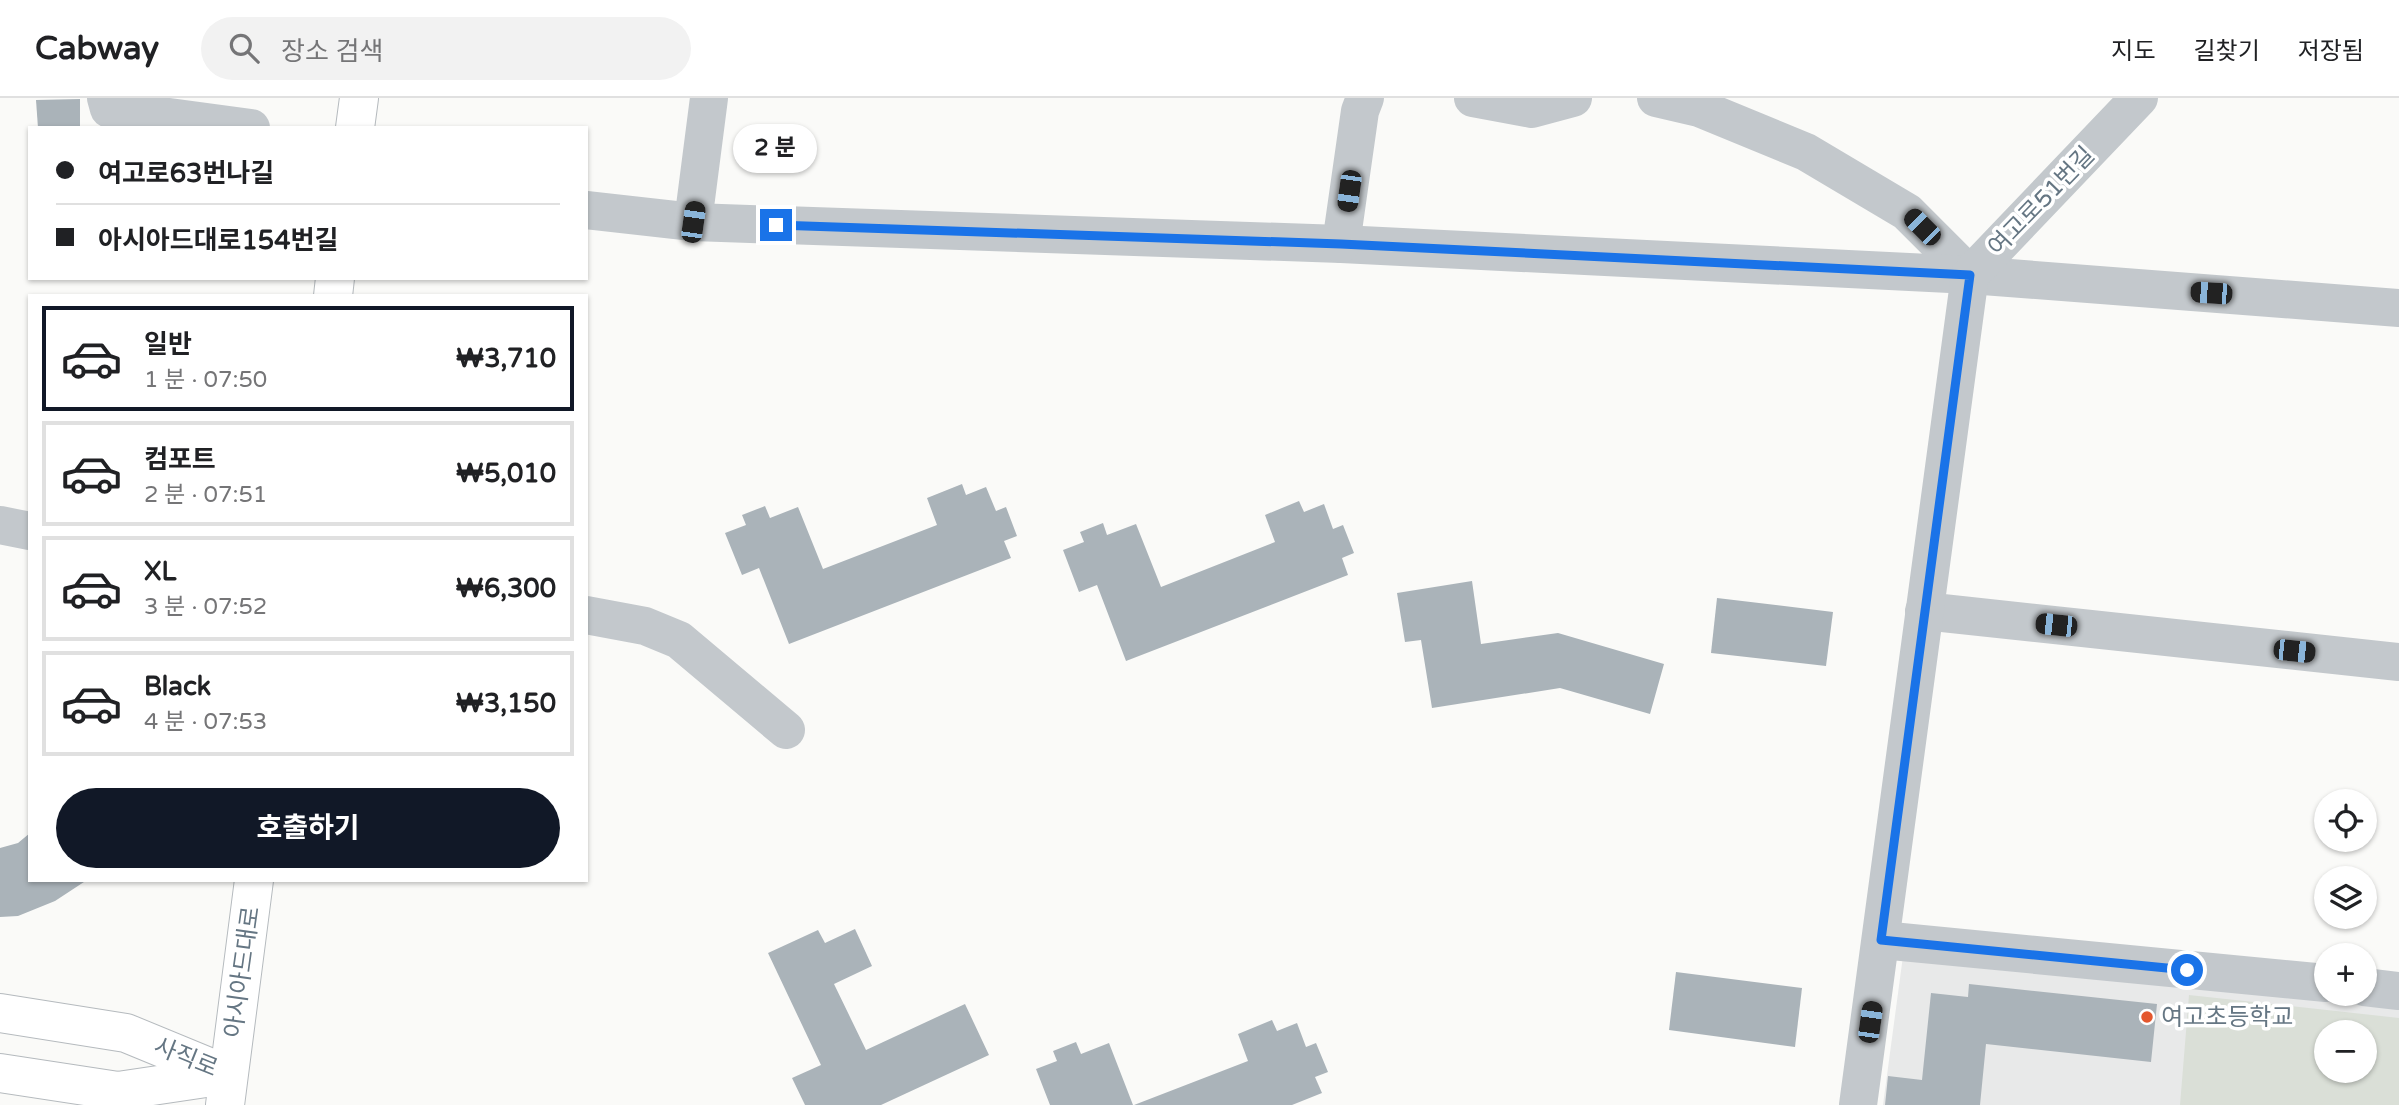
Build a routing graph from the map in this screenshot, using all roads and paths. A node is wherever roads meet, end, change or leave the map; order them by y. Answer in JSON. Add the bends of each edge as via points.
{"nodes":[{"id":1,"x":359,"y":98,"type":"edge"},
{"id":2,"x":709,"y":98,"type":"edge"},
{"id":3,"x":1365,"y":98,"type":"edge"},
{"id":4,"x":1473,"y":98,"type":"edge"},
{"id":5,"x":1573,"y":98,"type":"edge"},
{"id":6,"x":1656,"y":98,"type":"edge"},
{"id":7,"x":2139,"y":98,"type":"edge"},
{"id":8,"x":107,"y":103,"type":"edge"},
{"id":9,"x":239,"y":126,"type":"edge"},
{"id":10,"x":355,"y":126,"type":"edge"},
{"id":11,"x":588,"y":210,"type":"edge"},
{"id":12,"x":693,"y":222,"type":"junction"},
{"id":13,"x":1341,"y":244,"type":"junction"},
{"id":14,"x":1970,"y":275,"type":"junction"},
{"id":15,"x":2399,"y":308,"type":"edge"},
{"id":16,"x":0,"y":525,"type":"edge"},
{"id":17,"x":28,"y":531,"type":"edge"},
{"id":18,"x":1924,"y":611,"type":"junction"},
{"id":19,"x":588,"y":615,"type":"edge"},
{"id":20,"x":2399,"y":662,"type":"edge"},
{"id":21,"x":786,"y":730,"type":"dead end"},
{"id":22,"x":254,"y":882,"type":"edge"},
{"id":23,"x":1881,"y":940,"type":"junction"},
{"id":24,"x":2314,"y":983,"type":"edge"},
{"id":25,"x":2377,"y":988,"type":"edge"},
{"id":26,"x":2399,"y":991,"type":"edge"},
{"id":27,"x":0,"y":1013,"type":"edge"},
{"id":28,"x":0,"y":1073,"type":"edge"},
{"id":29,"x":226,"y":1090,"type":"edge"},
{"id":30,"x":1858,"y":1105,"type":"edge"}],
"edges":[{"from":1,"to":10,"type":"main road"},
{"from":2,"to":12,"type":"street"},
{"from":3,"to":13,"type":"street"},
{"from":4,"to":5,"type":"street","via":[[1532,109]]},
{"from":6,"to":14,"type":"street","via":[[1699,108],[1806,152],[1907,212]]},
{"from":7,"to":14,"type":"street","name":"여고로51번길"},
{"from":8,"to":9,"type":"street"},
{"from":11,"to":12,"type":"street"},
{"from":12,"to":13,"type":"street"},
{"from":13,"to":14,"type":"street"},
{"from":14,"to":15,"type":"street"},
{"from":14,"to":18,"type":"street","name":"여고로51번길"},
{"from":16,"to":17,"type":"street"},
{"from":18,"to":20,"type":"street"},
{"from":18,"to":23,"type":"street","name":"여고로51번길"},
{"from":19,"to":21,"type":"street","via":[[645,625],[679,640]]},
{"from":22,"to":29,"type":"main road","name":"아시아드대로"},
{"from":23,"to":24,"type":"street"},
{"from":23,"to":30,"type":"street","name":"여고로51번길"},
{"from":25,"to":26,"type":"street"},
{"from":27,"to":29,"type":"main road","name":"사직로","via":[[126,1033]]},
{"from":28,"to":29,"type":"main road","name":"사직로","via":[[118,1091]]}]}
